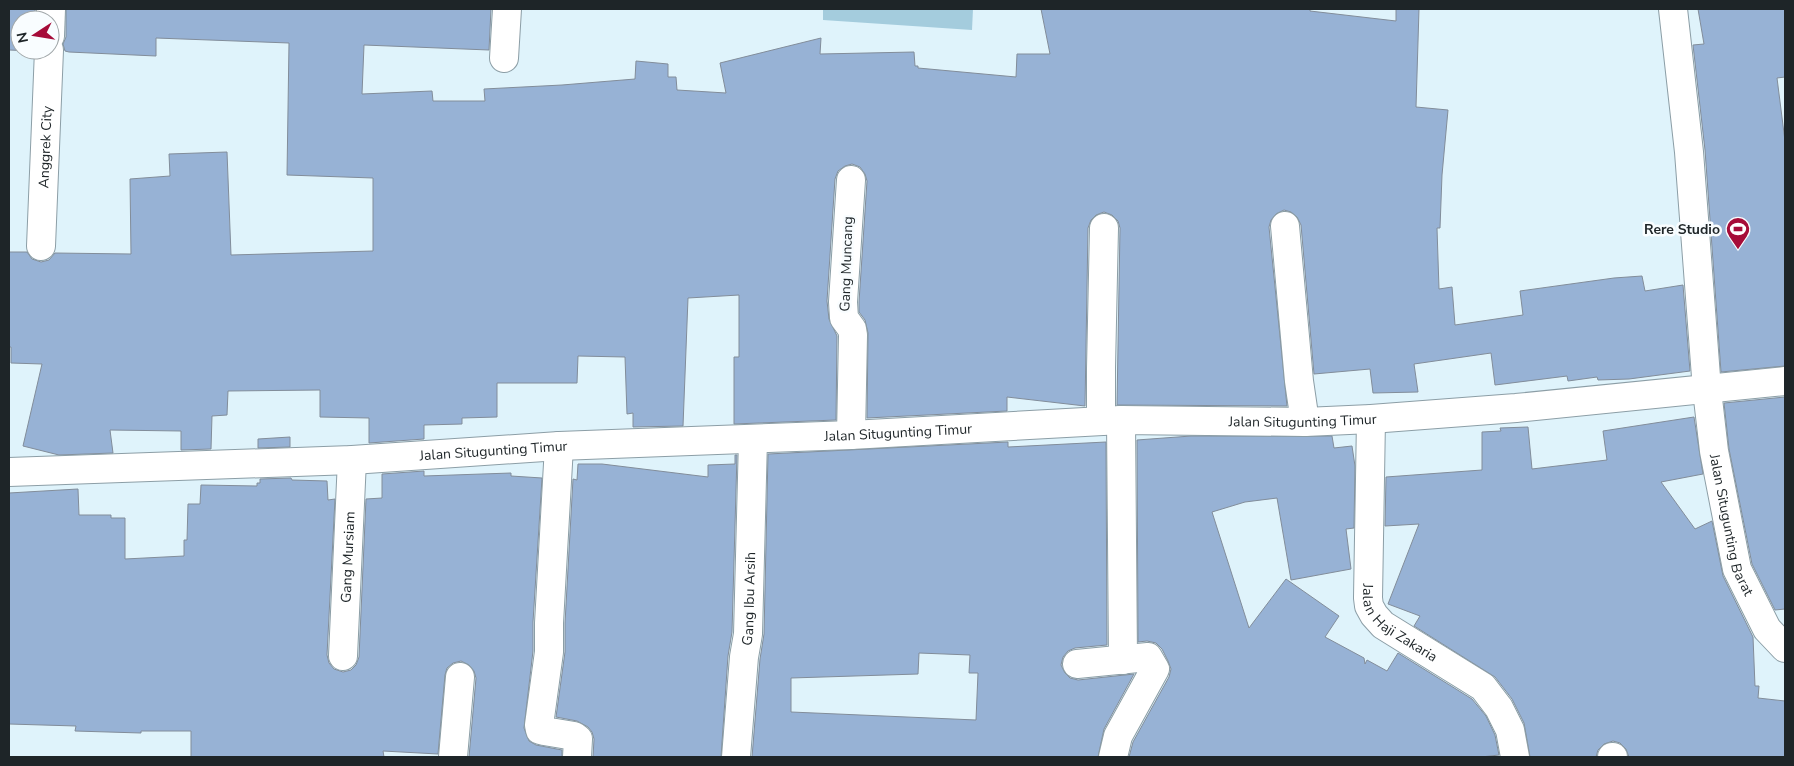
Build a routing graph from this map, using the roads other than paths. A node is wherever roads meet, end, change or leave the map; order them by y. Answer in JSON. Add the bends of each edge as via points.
{"nodes":[{"id":1,"x":507,"y":9,"type":"edge"},
{"id":2,"x":1673,"y":9,"type":"edge"},
{"id":3,"x":504,"y":58,"type":"dead end"},
{"id":4,"x":49,"y":60,"type":"edge"},
{"id":5,"x":851,"y":180,"type":"dead end"},
{"id":6,"x":1284,"y":226,"type":"dead end"},
{"id":7,"x":1104,"y":228,"type":"dead end"},
{"id":8,"x":41,"y":246,"type":"dead end"},
{"id":9,"x":1785,"y":381,"type":"edge"},
{"id":10,"x":1707,"y":390,"type":"junction"},
{"id":11,"x":1372,"y":419,"type":"junction"},
{"id":12,"x":1111,"y":420,"type":"junction"},
{"id":13,"x":1305,"y":422,"type":"junction"},
{"id":14,"x":851,"y":435,"type":"junction"},
{"id":15,"x":753,"y":439,"type":"junction"},
{"id":16,"x":559,"y":446,"type":"junction"},
{"id":17,"x":352,"y":460,"type":"junction"},
{"id":18,"x":9,"y":472,"type":"edge"},
{"id":19,"x":1785,"y":648,"type":"edge"},
{"id":20,"x":343,"y":656,"type":"dead end"},
{"id":21,"x":1122,"y":660,"type":"junction"},
{"id":22,"x":1077,"y":664,"type":"dead end"},
{"id":23,"x":460,"y":677,"type":"dead end"},
{"id":24,"x":453,"y":757,"type":"edge"},
{"id":25,"x":577,"y":757,"type":"edge"},
{"id":26,"x":736,"y":757,"type":"edge"},
{"id":27,"x":1113,"y":757,"type":"edge"},
{"id":28,"x":1515,"y":757,"type":"edge"}],
"edges":[{"from":1,"to":3,"type":"street"},
{"from":2,"to":10,"type":"street","name":"Jalan Situgunting Barat","via":[[1689,152]]},
{"from":4,"to":8,"type":"street","name":"Anggrek City"},
{"from":5,"to":14,"type":"street","name":"Gang Muncang","via":[[843,302],[844,318],[853,336]]},
{"from":6,"to":13,"type":"street"},
{"from":7,"to":12,"type":"street","via":[[1101,368]]},
{"from":9,"to":10,"type":"street","name":"Jalan Situgunting Timur"},
{"from":10,"to":11,"type":"street","name":"Jalan Situgunting Timur"},
{"from":10,"to":19,"type":"street","name":"Jalan Situgunting Barat","via":[[1714,451],[1737,570],[1768,629]]},
{"from":11,"to":13,"type":"street","name":"Jalan Situgunting Timur"},
{"from":11,"to":28,"type":"street","name":"Jalan Haji Zakaria","via":[[1370,606],[1383,625],[1483,687],[1510,730]]},
{"from":12,"to":13,"type":"street","name":"Jalan Situgunting Timur"},
{"from":12,"to":14,"type":"street","name":"Jalan Situgunting Timur"},
{"from":12,"to":21,"type":"street"},
{"from":14,"to":15,"type":"street","name":"Jalan Situgunting Timur"},
{"from":15,"to":16,"type":"street","name":"Jalan Situgunting Timur"},
{"from":15,"to":26,"type":"street","name":"Gang Ibu Arsih","via":[[748,634]]},
{"from":16,"to":17,"type":"street","name":"Jalan Situgunting Timur"},
{"from":16,"to":25,"type":"street","via":[[549,652],[539,725],[540,730],[578,739]]},
{"from":17,"to":18,"type":"street","name":"Jalan Situgunting Timur"},
{"from":17,"to":20,"type":"street","name":"Gang Mursiam"},
{"from":21,"to":22,"type":"street"},
{"from":21,"to":27,"type":"street","via":[[1148,657],[1155,669],[1118,736]]},
{"from":23,"to":24,"type":"street"}]}
